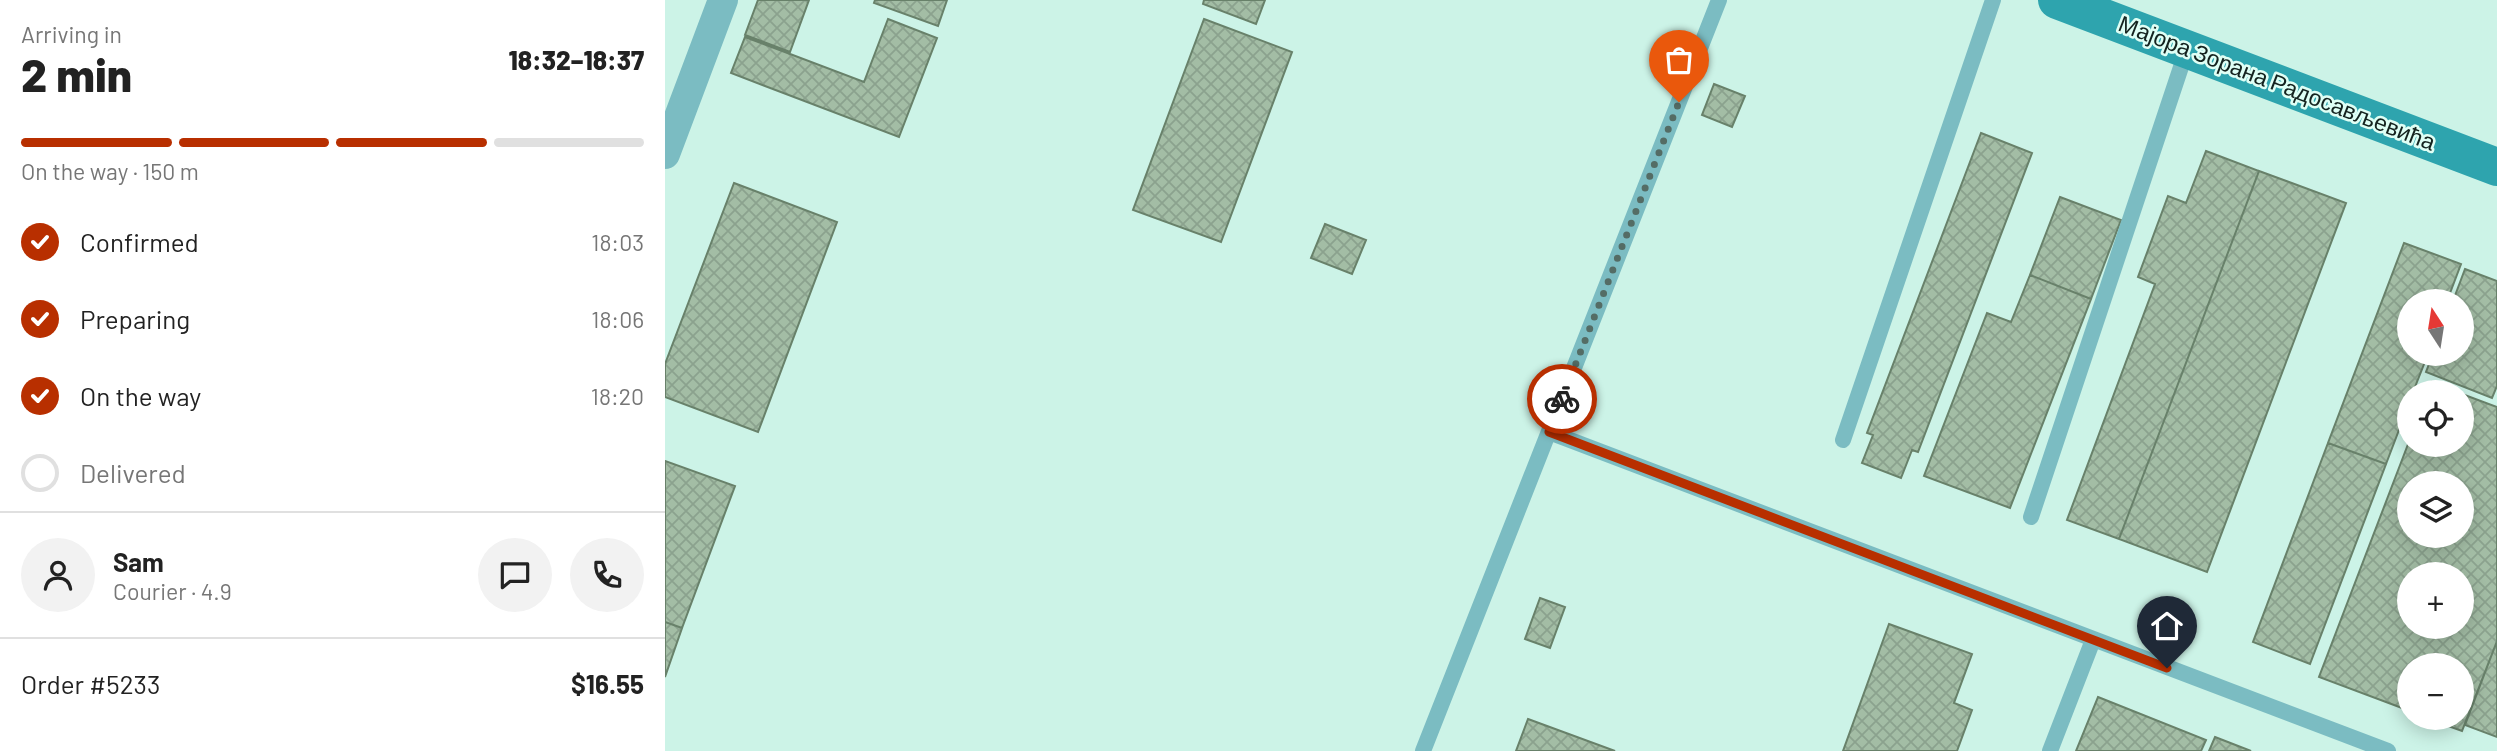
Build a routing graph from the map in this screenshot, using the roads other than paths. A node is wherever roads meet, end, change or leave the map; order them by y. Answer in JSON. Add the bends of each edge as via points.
{"nodes":[{"id":1,"x":723,"y":0,"type":"edge"},
{"id":2,"x":1719,"y":0,"type":"edge"},
{"id":3,"x":1993,"y":0,"type":"edge"},
{"id":4,"x":2057,"y":0,"type":"edge"},
{"id":5,"x":2187,"y":49,"type":"junction"},
{"id":6,"x":665,"y":154,"type":"edge"},
{"id":7,"x":2497,"y":167,"type":"edge"},
{"id":8,"x":1549,"y":432,"type":"junction"},
{"id":9,"x":1843,"y":440,"type":"dead end"},
{"id":10,"x":2031,"y":517,"type":"dead end"},
{"id":11,"x":2093,"y":640,"type":"junction"},
{"id":12,"x":1423,"y":751,"type":"edge"},
{"id":13,"x":2050,"y":751,"type":"edge"},
{"id":14,"x":2388,"y":751,"type":"edge"}],
"edges":[{"from":1,"to":6,"type":"street"},
{"from":2,"to":8,"type":"lane"},
{"from":3,"to":9,"type":"lane"},
{"from":4,"to":5,"type":"main road","name":"Мајора Зорана Радосављевића"},
{"from":5,"to":7,"type":"main road","name":"Мајора Зорана Радосављевића"},
{"from":5,"to":10,"type":"lane"},
{"from":8,"to":11,"type":"lane"},
{"from":8,"to":12,"type":"lane"},
{"from":11,"to":13,"type":"lane"},
{"from":11,"to":14,"type":"lane"}]}
